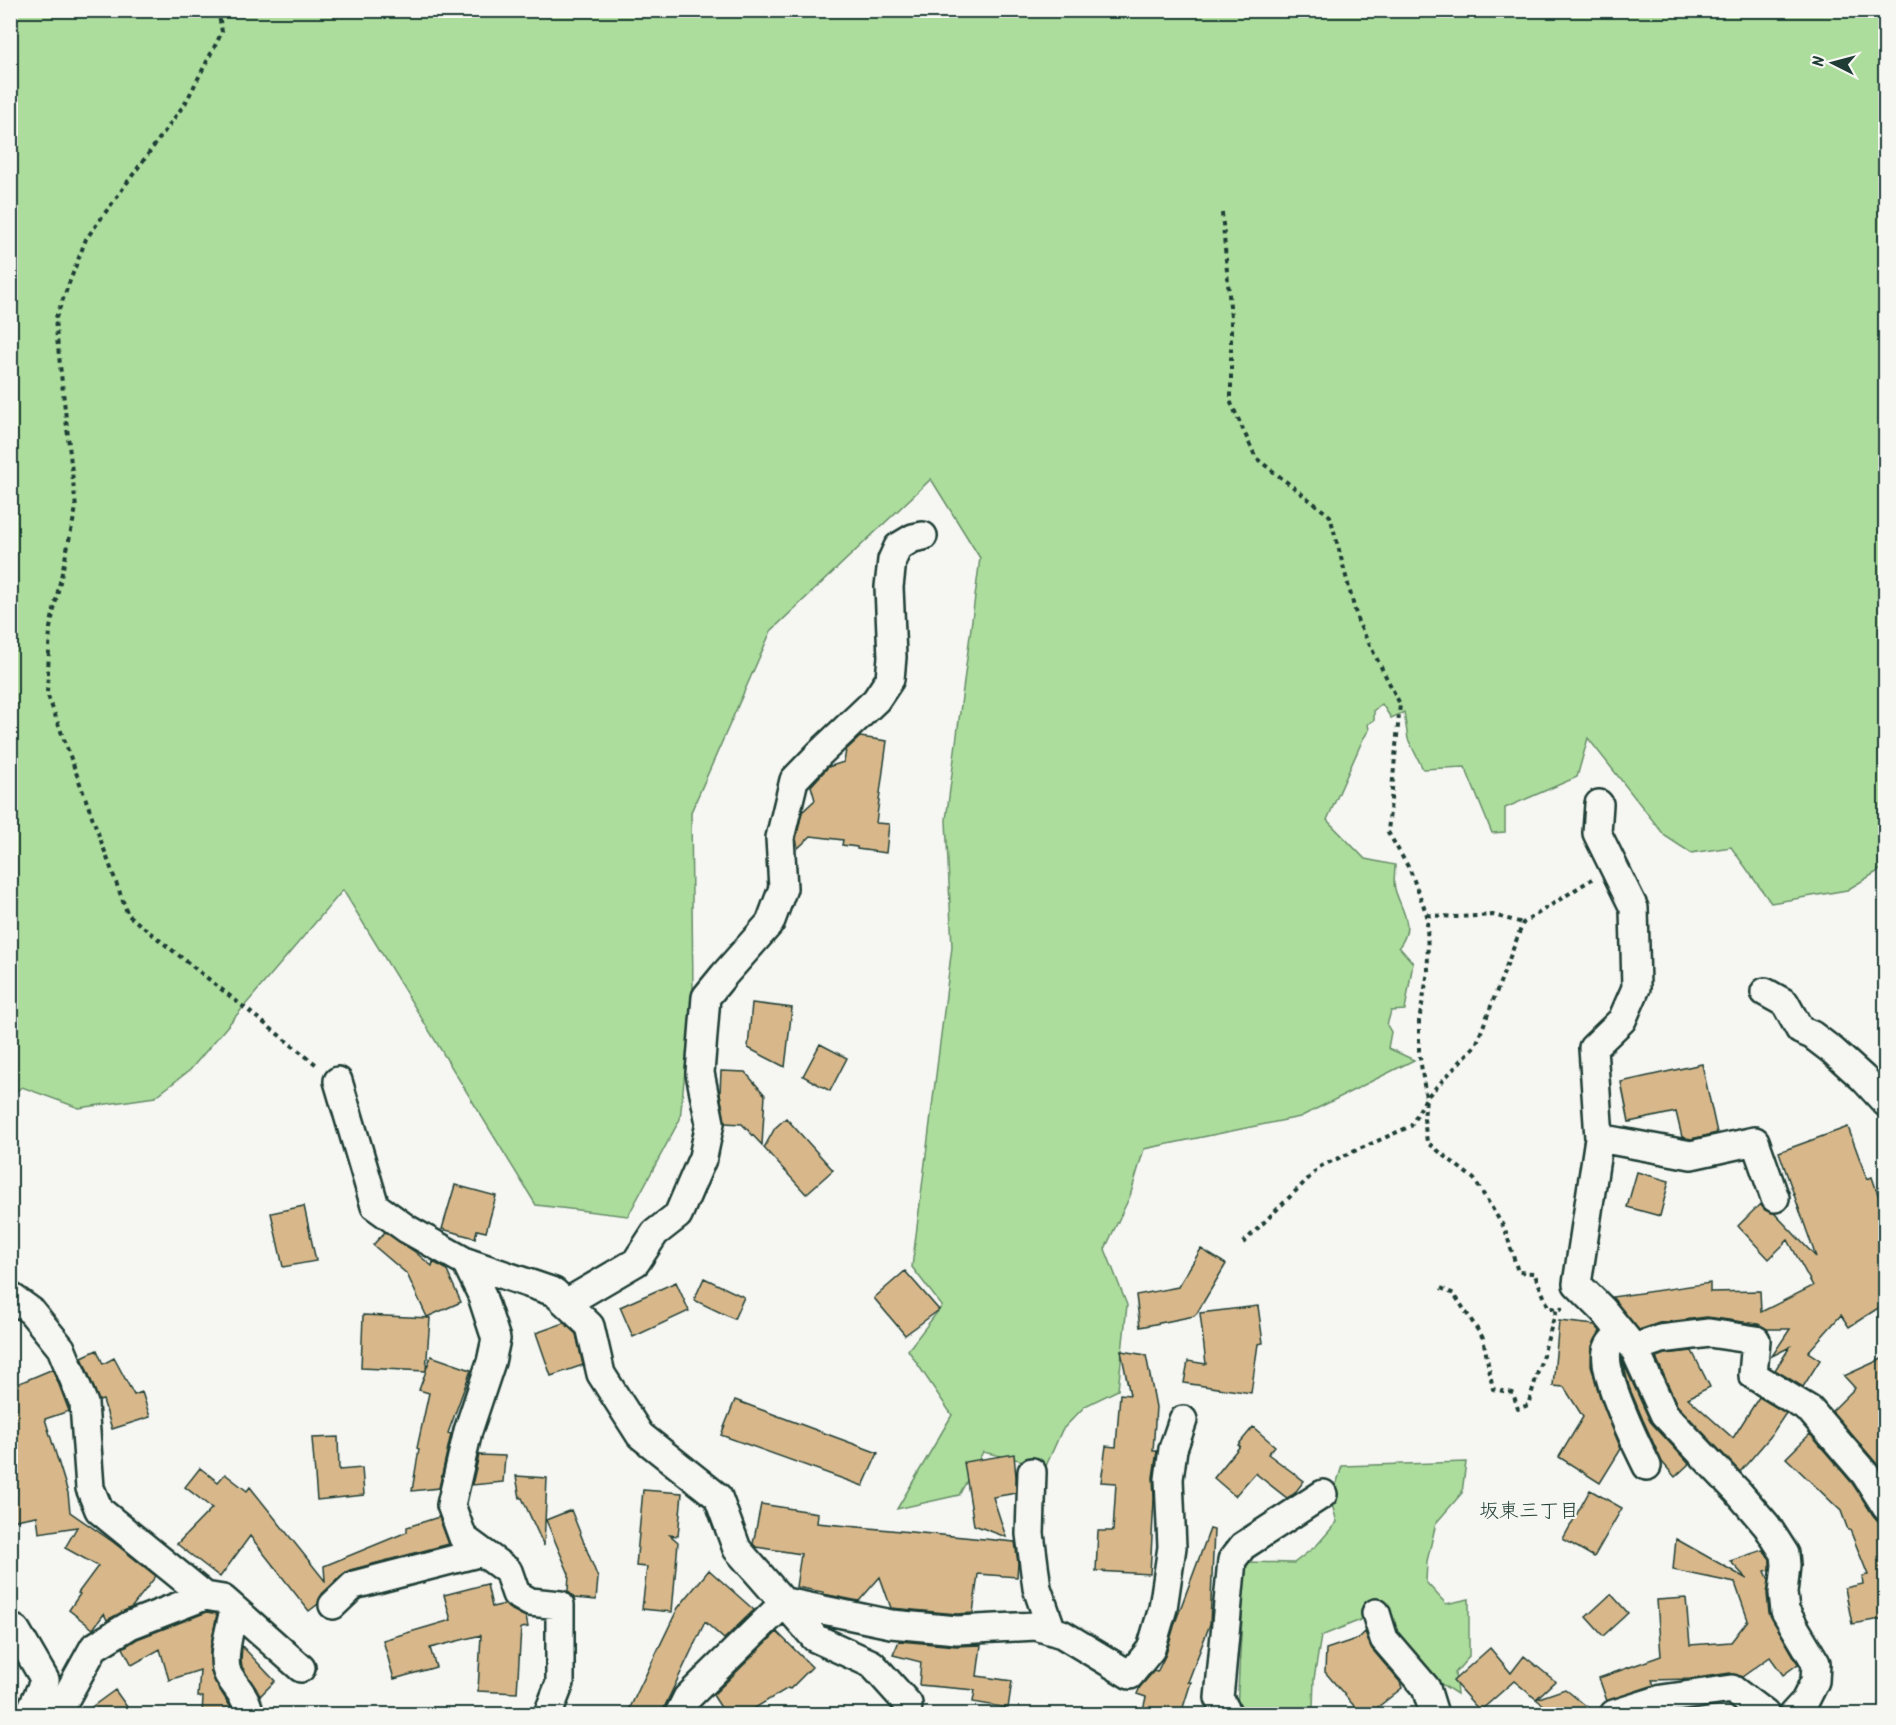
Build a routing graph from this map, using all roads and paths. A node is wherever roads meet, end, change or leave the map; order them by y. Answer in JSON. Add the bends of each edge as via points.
{"nodes":[{"id":1,"x":218,"y":10,"type":"edge"},
{"id":2,"x":1222,"y":213,"type":"dead end"},
{"id":3,"x":923,"y":536,"type":"dead end"},
{"id":4,"x":1599,"y":804,"type":"dead end"},
{"id":5,"x":1613,"y":865,"type":"junction"},
{"id":6,"x":1427,"y":915,"type":"junction"},
{"id":7,"x":1523,"y":923,"type":"junction"},
{"id":8,"x":1765,"y":992,"type":"dead end"},
{"id":9,"x":338,"y":1081,"type":"joint"},
{"id":10,"x":1426,"y":1098,"type":"junction"},
{"id":11,"x":1886,"y":1103,"type":"edge"},
{"id":12,"x":1599,"y":1138,"type":"junction"},
{"id":13,"x":1775,"y":1198,"type":"dead end"},
{"id":14,"x":1243,"y":1243,"type":"dead end"},
{"id":15,"x":465,"y":1262,"type":"junction"},
{"id":16,"x":1441,"y":1288,"type":"dead end"},
{"id":17,"x":10,"y":1296,"type":"edge"},
{"id":18,"x":566,"y":1303,"type":"junction"},
{"id":19,"x":1557,"y":1308,"type":"junction"},
{"id":20,"x":1603,"y":1310,"type":"junction"},
{"id":21,"x":1627,"y":1341,"type":"junction"},
{"id":22,"x":1183,"y":1420,"type":"dead end"},
{"id":23,"x":1647,"y":1466,"type":"dead end"},
{"id":24,"x":1032,"y":1472,"type":"dead end"},
{"id":25,"x":1323,"y":1494,"type":"dead end"},
{"id":26,"x":1886,"y":1507,"type":"edge"},
{"id":27,"x":482,"y":1552,"type":"junction"},
{"id":28,"x":206,"y":1596,"type":"junction"},
{"id":29,"x":784,"y":1602,"type":"junction"},
{"id":30,"x":333,"y":1605,"type":"dead end"},
{"id":31,"x":234,"y":1609,"type":"junction"},
{"id":32,"x":1376,"y":1613,"type":"dead end"},
{"id":33,"x":10,"y":1627,"type":"edge"},
{"id":34,"x":1052,"y":1631,"type":"junction"},
{"id":35,"x":301,"y":1668,"type":"dead end"},
{"id":36,"x":29,"y":1714,"type":"edge"},
{"id":37,"x":57,"y":1714,"type":"edge"},
{"id":38,"x":249,"y":1714,"type":"edge"},
{"id":39,"x":548,"y":1714,"type":"edge"},
{"id":40,"x":679,"y":1714,"type":"edge"},
{"id":41,"x":907,"y":1714,"type":"edge"},
{"id":42,"x":1228,"y":1714,"type":"edge"},
{"id":43,"x":1434,"y":1714,"type":"edge"},
{"id":44,"x":1614,"y":1714,"type":"edge"},
{"id":45,"x":1764,"y":1714,"type":"edge"},
{"id":46,"x":1793,"y":1714,"type":"edge"}],
"edges":[{"from":1,"to":9,"type":"path","via":[[222,32],[186,102],[86,239],[55,320],[76,508],[50,628],[47,693],[128,915]]},
{"from":2,"to":6,"type":"path","via":[[1231,318],[1231,404],[1256,458],[1329,516],[1358,621],[1400,704],[1388,832],[1410,870]]},
{"from":3,"to":18,"type":"street","via":[[898,547],[892,560],[888,587],[890,678],[876,700],[794,780],[780,838],[783,888],[770,923],[706,998],[700,1073],[710,1123],[703,1157],[678,1215],[656,1233],[636,1262]]},
{"from":4,"to":5,"type":"street","via":[[1597,833]]},
{"from":5,"to":7,"type":"path"},
{"from":5,"to":12,"type":"street","via":[[1634,908],[1636,988],[1622,1020],[1593,1048]]},
{"from":6,"to":7,"type":"path","via":[[1493,915]]},
{"from":6,"to":10,"type":"path","via":[[1428,972],[1419,1021]]},
{"from":7,"to":10,"type":"path","via":[[1476,1045]]},
{"from":8,"to":11,"type":"street","via":[[1785,1003],[1800,1030],[1833,1051]]},
{"from":9,"to":15,"type":"street","via":[[375,1206]]},
{"from":10,"to":14,"type":"path","via":[[1411,1126],[1321,1166]]},
{"from":10,"to":19,"type":"path","via":[[1427,1142],[1474,1179],[1505,1229],[1518,1272],[1534,1273],[1549,1308]]},
{"from":12,"to":13,"type":"street","via":[[1690,1155],[1755,1141]]},
{"from":12,"to":20,"type":"street","via":[[1577,1284]]},
{"from":15,"to":18,"type":"street","via":[[554,1292]]},
{"from":15,"to":27,"type":"street","via":[[481,1293],[496,1339],[451,1505],[463,1538]]},
{"from":16,"to":19,"type":"path","via":[[1454,1294],[1483,1338],[1493,1389],[1513,1393],[1518,1409],[1528,1405]]},
{"from":17,"to":28,"type":"street","via":[[31,1311],[61,1348],[84,1404],[90,1488],[99,1510]]},
{"from":18,"to":29,"type":"street","via":[[590,1326],[601,1374],[640,1435],[718,1497],[736,1549]]},
{"from":19,"to":20,"type":"path"},
{"from":20,"to":21,"type":"street"},
{"from":21,"to":23,"type":"street","via":[[1607,1348],[1606,1356],[1625,1418]]},
{"from":21,"to":26,"type":"street","via":[[1709,1333],[1756,1340],[1753,1375],[1810,1410],[1865,1474]]},
{"from":21,"to":46,"type":"street","via":[[1664,1414],[1760,1517],[1785,1554],[1785,1611],[1816,1663],[1815,1681],[1806,1701]]},
{"from":22,"to":34,"type":"street","via":[[1173,1449],[1169,1479],[1173,1547],[1163,1608],[1151,1649],[1130,1674]]},
{"from":24,"to":34,"type":"street","via":[[1030,1534],[1037,1588]]},
{"from":25,"to":42,"type":"street","via":[[1243,1546],[1232,1560],[1219,1698]]},
{"from":27,"to":30,"type":"street","via":[[354,1585]]},
{"from":27,"to":39,"type":"street","via":[[508,1571],[516,1594],[530,1602],[560,1605],[560,1683]]},
{"from":28,"to":31,"type":"street","via":[[223,1599]]},
{"from":28,"to":37,"type":"street","via":[[130,1624],[94,1647]]},
{"from":29,"to":34,"type":"street","via":[[891,1624],[957,1630],[1036,1626]]},
{"from":29,"to":40,"type":"street","via":[[687,1698]]},
{"from":29,"to":41,"type":"street","via":[[815,1638],[872,1664],[908,1704]]},
{"from":31,"to":35,"type":"street"},
{"from":31,"to":38,"type":"street","via":[[225,1658],[227,1671],[248,1704]]},
{"from":32,"to":43,"type":"street","via":[[1384,1639],[1425,1688]]},
{"from":33,"to":36,"type":"street","via":[[45,1680]]},
{"from":44,"to":45,"type":"street","via":[[1662,1698],[1732,1689]]}]}
